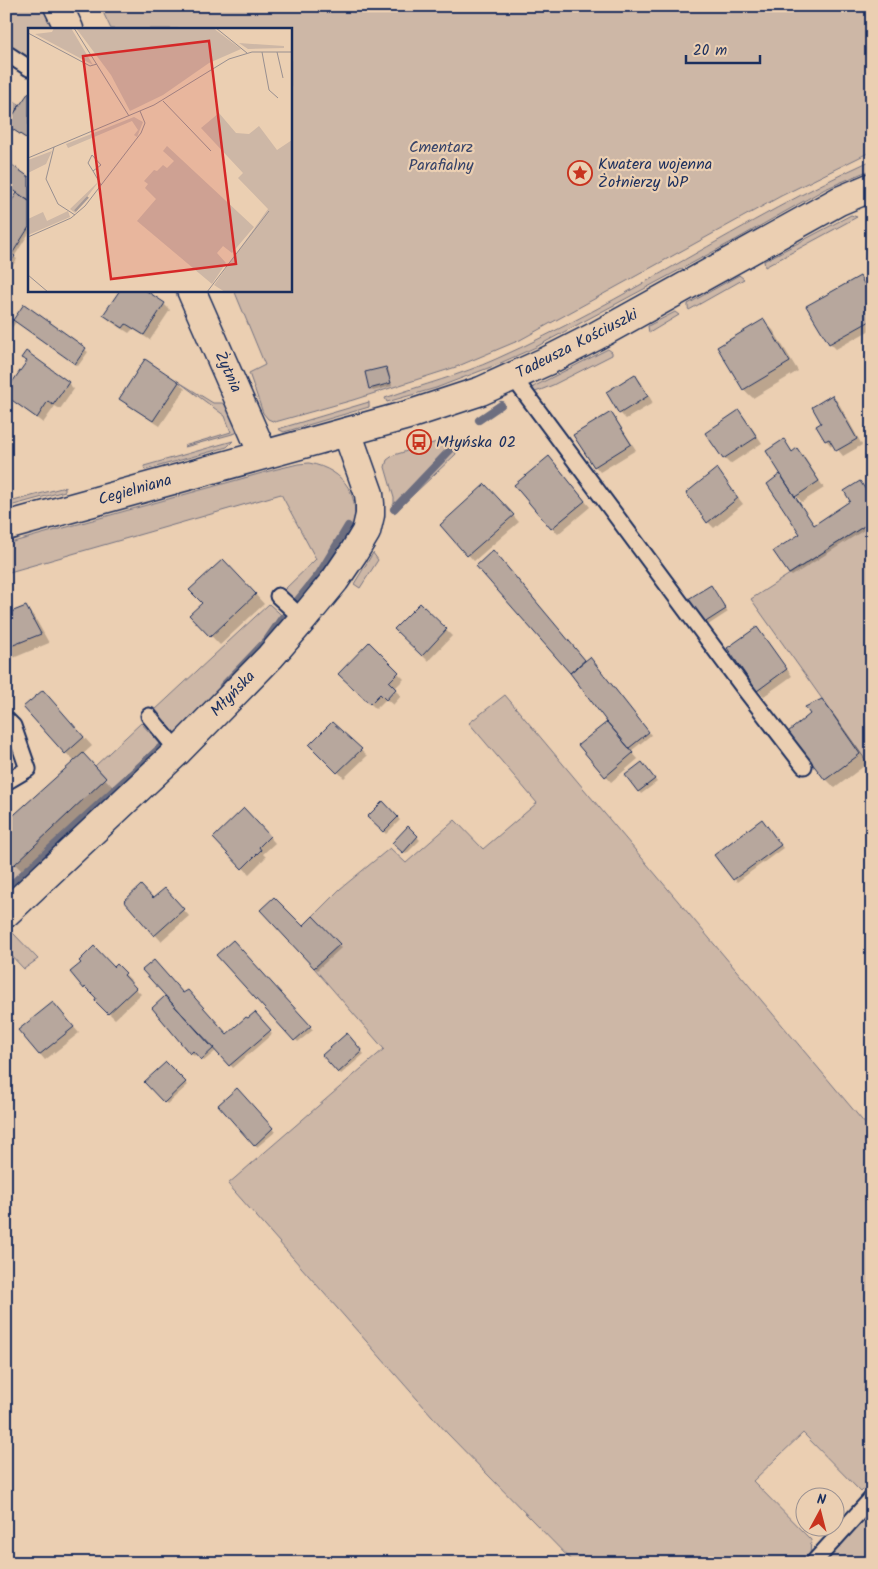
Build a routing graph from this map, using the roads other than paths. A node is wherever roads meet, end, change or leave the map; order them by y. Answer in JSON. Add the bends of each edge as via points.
{"nodes":[{"id":1,"x":58,"y":6,"type":"edge"},
{"id":2,"x":69,"y":28,"type":"edge"},
{"id":3,"x":6,"y":53,"type":"edge"},
{"id":4,"x":28,"y":67,"type":"edge"},
{"id":5,"x":872,"y":187,"type":"edge"},
{"id":6,"x":191,"y":291,"type":"edge"},
{"id":7,"x":513,"y":377,"type":"junction"},
{"id":8,"x":347,"y":432,"type":"junction"},
{"id":9,"x":263,"y":454,"type":"junction"},
{"id":10,"x":6,"y":526,"type":"edge"},
{"id":11,"x":278,"y":596,"type":"dead end"},
{"id":12,"x":303,"y":620,"type":"junction"},
{"id":13,"x":148,"y":716,"type":"dead end"},
{"id":14,"x":6,"y":719,"type":"edge"},
{"id":15,"x":178,"y":751,"type":"junction"},
{"id":16,"x":804,"y":766,"type":"dead end"},
{"id":17,"x":6,"y":782,"type":"edge"},
{"id":18,"x":7,"y":909,"type":"edge"},
{"id":19,"x":872,"y":1498,"type":"edge"},
{"id":20,"x":813,"y":1563,"type":"edge"}],
"edges":[{"from":1,"to":2,"type":"street"},
{"from":3,"to":4,"type":"lane"},
{"from":5,"to":7,"type":"street","name":"Tadeusza Kościuszki","via":[[839,201],[596,336]]},
{"from":6,"to":9,"type":"street","name":"Żytnia"},
{"from":7,"to":8,"type":"street","name":"Tadeusza Kościuszki","via":[[448,402]]},
{"from":7,"to":16,"type":"lane"},
{"from":8,"to":9,"type":"street","name":"Tadeusza Kościuszki"},
{"from":8,"to":12,"type":"street","name":"Młyńska","via":[[369,494],[366,532]]},
{"from":9,"to":10,"type":"street","name":"Cegielniana"},
{"from":11,"to":12,"type":"lane"},
{"from":12,"to":15,"type":"street","name":"Młyńska"},
{"from":13,"to":15,"type":"lane"},
{"from":14,"to":17,"type":"lane","via":[[13,726],[28,769]]},
{"from":15,"to":18,"type":"street","name":"Młyńska"},
{"from":19,"to":20,"type":"lane"}]}
